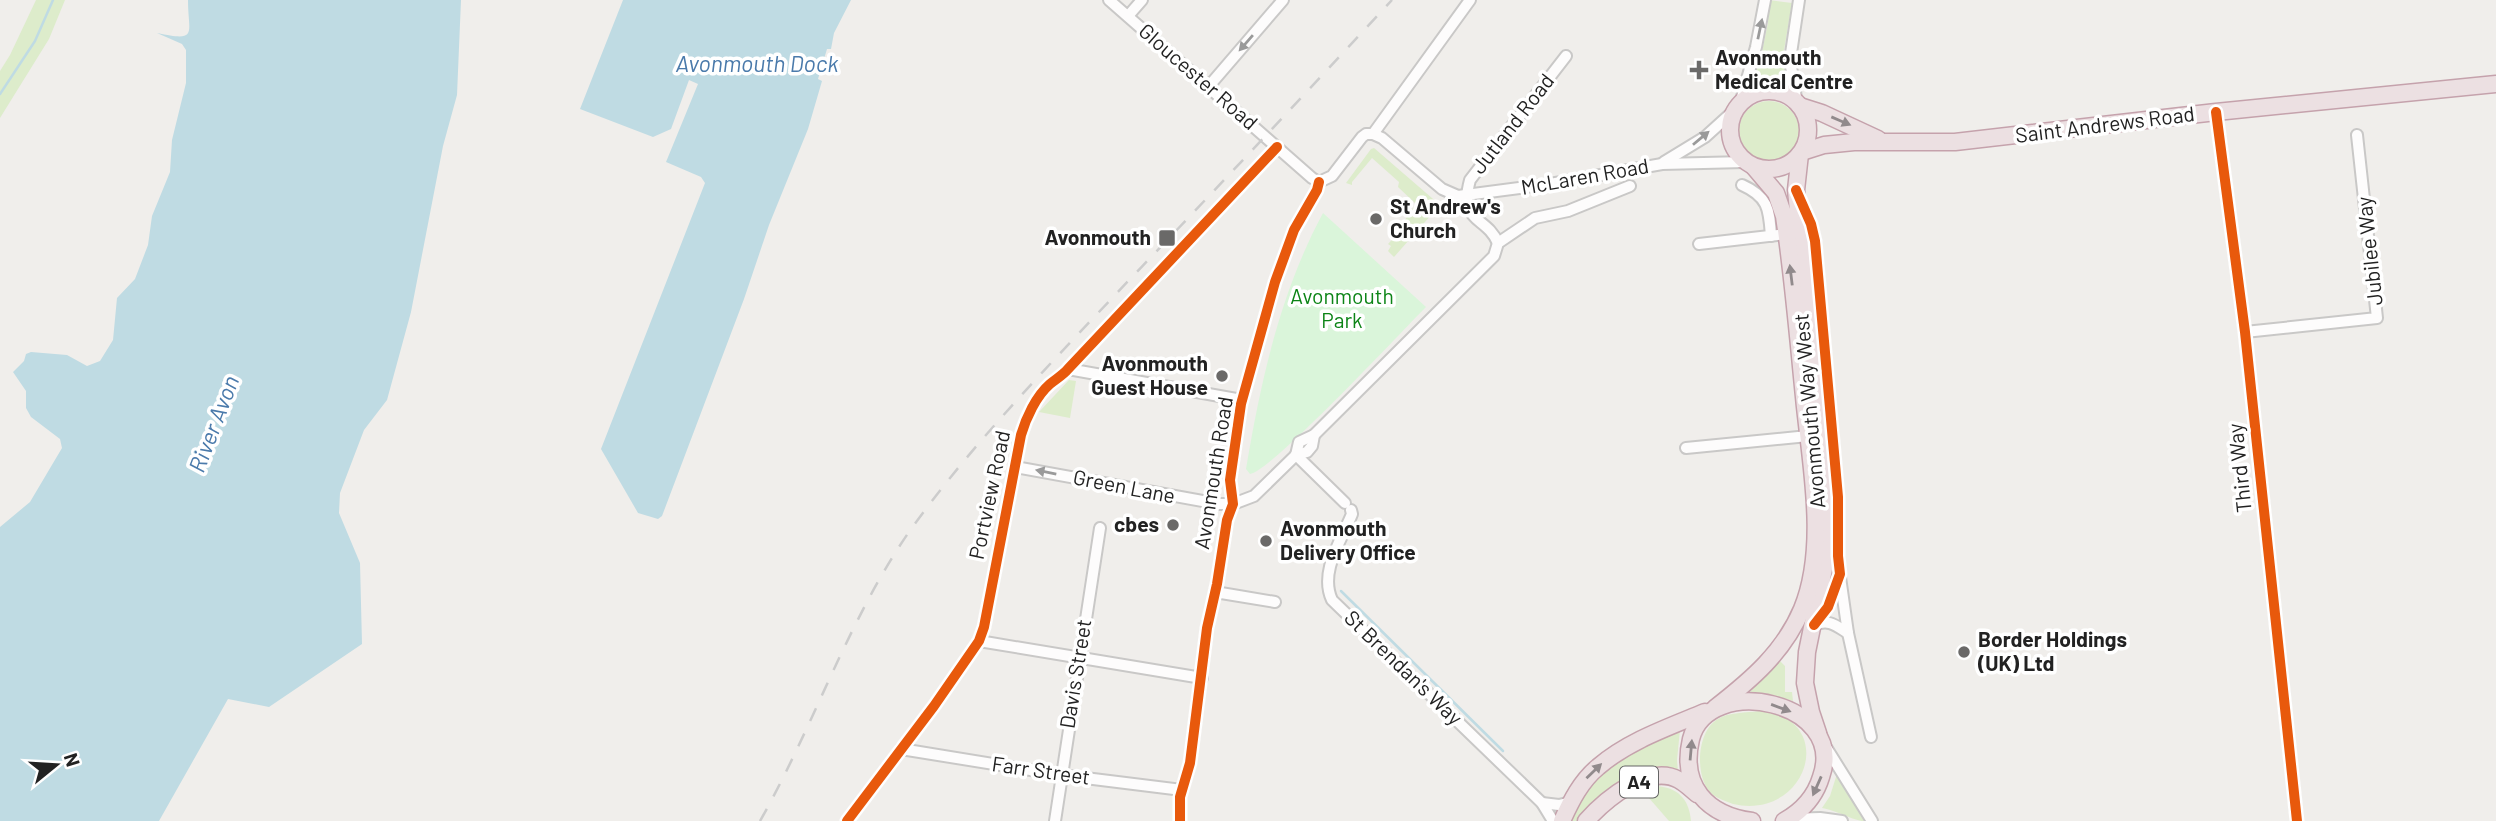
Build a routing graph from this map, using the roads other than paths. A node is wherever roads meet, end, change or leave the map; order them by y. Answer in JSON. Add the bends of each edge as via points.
{"nodes":[{"id":1,"x":1109,"y":0,"type":"edge"},
{"id":2,"x":1142,"y":0,"type":"edge"},
{"id":3,"x":1283,"y":0,"type":"edge"},
{"id":4,"x":1470,"y":0,"type":"edge"},
{"id":5,"x":1765,"y":0,"type":"edge"},
{"id":6,"x":1799,"y":0,"type":"edge"},
{"id":7,"x":1128,"y":16,"type":"junction"},
{"id":8,"x":1566,"y":56,"type":"dead end"},
{"id":9,"x":2496,"y":84,"type":"edge"},
{"id":10,"x":1209,"y":86,"type":"junction"},
{"id":11,"x":1799,"y":105,"type":"junction"},
{"id":12,"x":1739,"y":106,"type":"junction"},
{"id":13,"x":2217,"y":112,"type":"junction"},
{"id":14,"x":1373,"y":134,"type":"junction"},
{"id":15,"x":2357,"y":135,"type":"dead end"},
{"id":16,"x":1880,"y":140,"type":"junction"},
{"id":17,"x":1277,"y":147,"type":"junction"},
{"id":18,"x":1801,"y":153,"type":"junction"},
{"id":19,"x":1662,"y":164,"type":"junction"},
{"id":20,"x":1750,"y":164,"type":"junction"},
{"id":21,"x":1319,"y":182,"type":"junction"},
{"id":22,"x":1742,"y":185,"type":"dead end"},
{"id":23,"x":1630,"y":186,"type":"dead end"},
{"id":24,"x":1797,"y":190,"type":"junction"},
{"id":25,"x":1466,"y":195,"type":"junction"},
{"id":26,"x":1779,"y":235,"type":"junction"},
{"id":27,"x":1498,"y":243,"type":"junction"},
{"id":28,"x":1699,"y":244,"type":"dead end"},
{"id":29,"x":2245,"y":332,"type":"junction"},
{"id":30,"x":1068,"y":369,"type":"junction"},
{"id":31,"x":1242,"y":400,"type":"junction"},
{"id":32,"x":1808,"y":436,"type":"junction"},
{"id":33,"x":1686,"y":448,"type":"dead end"},
{"id":34,"x":1296,"y":455,"type":"junction"},
{"id":35,"x":1015,"y":467,"type":"junction"},
{"id":36,"x":1233,"y":504,"type":"junction"},
{"id":37,"x":1100,"y":528,"type":"dead end"},
{"id":38,"x":1840,"y":574,"type":"junction"},
{"id":39,"x":1215,"y":592,"type":"junction"},
{"id":40,"x":1275,"y":602,"type":"dead end"},
{"id":41,"x":1814,"y":625,"type":"junction"},
{"id":42,"x":1848,"y":633,"type":"junction"},
{"id":43,"x":979,"y":640,"type":"junction"},
{"id":44,"x":1078,"y":659,"type":"junction"},
{"id":45,"x":1202,"y":678,"type":"junction"},
{"id":46,"x":1713,"y":709,"type":"junction"},
{"id":47,"x":1819,"y":736,"type":"junction"},
{"id":48,"x":1871,"y":737,"type":"dead end"},
{"id":49,"x":901,"y":749,"type":"junction"},
{"id":50,"x":1061,"y":775,"type":"junction"},
{"id":51,"x":1182,"y":790,"type":"junction"},
{"id":52,"x":1700,"y":797,"type":"junction"},
{"id":53,"x":1571,"y":802,"type":"junction"},
{"id":54,"x":1542,"y":803,"type":"junction"},
{"id":55,"x":1785,"y":820,"type":"edge"},
{"id":56,"x":847,"y":821,"type":"edge"},
{"id":57,"x":1055,"y":821,"type":"edge"},
{"id":58,"x":1180,"y":821,"type":"edge"},
{"id":59,"x":1553,"y":821,"type":"edge"},
{"id":60,"x":1562,"y":821,"type":"edge"},
{"id":61,"x":1586,"y":821,"type":"edge"},
{"id":62,"x":1706,"y":821,"type":"edge"},
{"id":63,"x":1752,"y":821,"type":"edge"},
{"id":64,"x":1842,"y":821,"type":"edge"},
{"id":65,"x":1872,"y":821,"type":"edge"},
{"id":66,"x":2297,"y":821,"type":"edge"}],
"edges":[{"from":1,"to":7,"type":"street","name":"Gloucester Road"},
{"from":2,"to":7,"type":"street"},
{"from":3,"to":10,"type":"street","one_way":true},
{"from":4,"to":14,"type":"street"},
{"from":12,"to":5,"type":"street","one_way":true},
{"from":6,"to":11,"type":"street","via":[[1790,60]]},
{"from":7,"to":10,"type":"street","name":"Gloucester Road"},
{"from":8,"to":25,"type":"street","name":"Jutland Road","via":[[1470,180]]},
{"from":9,"to":13,"type":"highway","name":"Saint Andrews Road"},
{"from":10,"to":17,"type":"street","name":"Gloucester Road"},
{"from":11,"to":12,"type":"highway","via":[[1769,91],[1756,93]]},
{"from":11,"to":16,"type":"highway","name":"Saint Andrews Road","one_way":true},
{"from":11,"to":18,"type":"highway","via":[[1808,125]]},
{"from":19,"to":12,"type":"street","name":"McLaren Road","one_way":true,"via":[[1704,137]]},
{"from":12,"to":20,"type":"highway","via":[[1731,120],[1731,139],[1736,152]]},
{"from":13,"to":16,"type":"highway","name":"Saint Andrews Road","via":[[1955,142]]},
{"from":13,"to":29,"type":"street","name":"Third Way"},
{"from":14,"to":21,"type":"street","via":[[1362,137],[1332,176]]},
{"from":14,"to":25,"type":"street","name":"McLaren Road","via":[[1442,189]]},
{"from":15,"to":29,"type":"street","name":"Jubilee Way","via":[[2377,318]]},
{"from":16,"to":18,"type":"highway","name":"Saint Andrews Road","via":[[1824,145]]},
{"from":17,"to":21,"type":"street","name":"Gloucester Road"},
{"from":17,"to":30,"type":"street","name":"Portview Road"},
{"from":18,"to":20,"type":"highway","via":[[1779,168],[1767,170]]},
{"from":18,"to":24,"type":"highway"},
{"from":19,"to":20,"type":"street","name":"McLaren Road"},
{"from":19,"to":25,"type":"street","name":"McLaren Road"},
{"from":20,"to":26,"type":"highway","number":"A4","via":[[1779,199]]},
{"from":21,"to":31,"type":"street","name":"Avonmouth Road","via":[[1281,265]]},
{"from":22,"to":26,"type":"street","via":[[1765,202]]},
{"from":23,"to":27,"type":"street","via":[[1568,211],[1535,218]]},
{"from":24,"to":38,"type":"street","name":"Avonmouth Way West","via":[[1815,241],[1838,497]]},
{"from":24,"to":41,"type":"highway","via":[[1828,519]]},
{"from":25,"to":27,"type":"street","via":[[1472,215]]},
{"from":26,"to":28,"type":"street"},
{"from":32,"to":26,"type":"highway","number":"A4","one_way":true},
{"from":27,"to":34,"type":"street","via":[[1494,256],[1314,435],[1298,442]]},
{"from":29,"to":66,"type":"street","name":"Third Way"},
{"from":30,"to":31,"type":"street"},
{"from":30,"to":35,"type":"street","name":"Portview Road","via":[[1048,386],[1029,414]]},
{"from":31,"to":36,"type":"street","name":"Avonmouth Road","via":[[1230,480]]},
{"from":32,"to":33,"type":"street"},
{"from":32,"to":46,"type":"highway","number":"A4","via":[[1815,535],[1803,606],[1776,653]]},
{"from":34,"to":36,"type":"street","via":[[1254,496]]},
{"from":34,"to":54,"type":"street","name":"St Brendan's Way","via":[[1352,514],[1329,567],[1332,600]]},
{"from":36,"to":35,"type":"street","name":"Green Lane","one_way":true},
{"from":35,"to":43,"type":"street","name":"Portview Road"},
{"from":36,"to":39,"type":"street","name":"Avonmouth Road"},
{"from":37,"to":44,"type":"street","name":"Davis Street"},
{"from":38,"to":41,"type":"street","name":"Avonmouth Way West","via":[[1828,607]]},
{"from":38,"to":42,"type":"street","name":"Avonmouth Way West"},
{"from":39,"to":40,"type":"street"},
{"from":39,"to":45,"type":"street","name":"Avonmouth Road"},
{"from":41,"to":42,"type":"street","via":[[1831,622]]},
{"from":41,"to":47,"type":"highway","via":[[1805,682]]},
{"from":42,"to":48,"type":"street","name":"Avonmouth Way West"},
{"from":43,"to":44,"type":"street"},
{"from":43,"to":49,"type":"street","name":"Portview Road"},
{"from":44,"to":45,"type":"street"},
{"from":44,"to":50,"type":"street","name":"Davis Street"},
{"from":45,"to":51,"type":"street","name":"Avonmouth Road","via":[[1191,763]]},
{"from":46,"to":47,"type":"highway","one_way":true,"via":[[1773,704],[1806,720]]},
{"from":52,"to":46,"type":"highway","one_way":true,"via":[[1691,777],[1690,752],[1696,727]]},
{"from":53,"to":46,"type":"highway","number":"A4","one_way":true,"via":[[1588,776],[1614,755]]},
{"from":47,"to":55,"type":"highway","one_way":true,"via":[[1824,767],[1816,790],[1809,802]]},
{"from":47,"to":65,"type":"street"},
{"from":49,"to":50,"type":"street","name":"Farr Street"},
{"from":49,"to":56,"type":"street","name":"Portview Road"},
{"from":50,"to":51,"type":"street","name":"Farr Street"},
{"from":50,"to":57,"type":"street","name":"Davis Street"},
{"from":51,"to":58,"type":"street","name":"Avonmouth Road"},
{"from":52,"to":61,"type":"highway","number":"A4","via":[[1679,780],[1648,779],[1610,797]]},
{"from":52,"to":62,"type":"highway"},
{"from":52,"to":63,"type":"highway","via":[[1715,810]]},
{"from":53,"to":54,"type":"street"},
{"from":53,"to":60,"type":"highway","number":"A4"},
{"from":54,"to":59,"type":"street","name":"St Brendan's Way"},
{"from":55,"to":64,"type":"street"}]}
